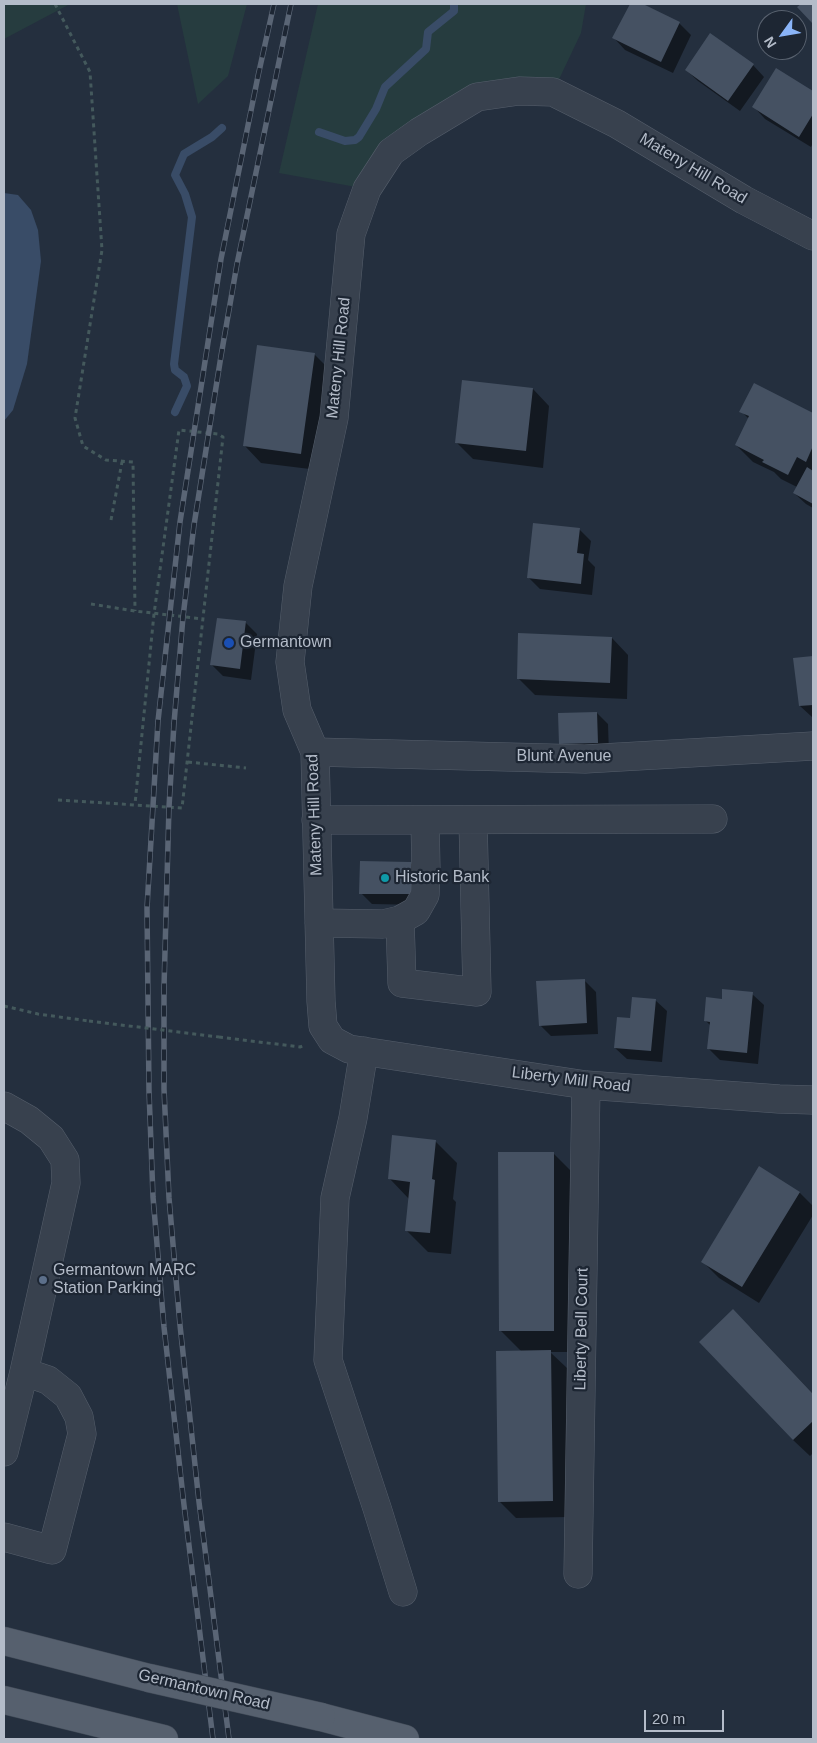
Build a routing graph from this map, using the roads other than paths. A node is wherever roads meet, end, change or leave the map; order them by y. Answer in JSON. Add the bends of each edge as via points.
{"nodes":[{"id":1,"x":813,"y":236,"type":"edge"},
{"id":2,"x":813,"y":746,"type":"edge"},
{"id":3,"x":315,"y":752,"type":"junction"},
{"id":4,"x":713,"y":819,"type":"dead end"},
{"id":5,"x":316,"y":820,"type":"junction"},
{"id":6,"x":425,"y":820,"type":"junction"},
{"id":7,"x":473,"y":820,"type":"junction"},
{"id":8,"x":400,"y":920,"type":"junction"},
{"id":9,"x":319,"y":923,"type":"junction"},
{"id":10,"x":332,"y":1040,"type":"joint"},
{"id":11,"x":364,"y":1051,"type":"junction"},
{"id":12,"x":586,"y":1085,"type":"junction"},
{"id":13,"x":813,"y":1100,"type":"edge"},
{"id":14,"x":4,"y":1106,"type":"edge"},
{"id":15,"x":24,"y":1372,"type":"junction"},
{"id":16,"x":4,"y":1452,"type":"edge"},
{"id":17,"x":4,"y":1537,"type":"edge"},
{"id":18,"x":578,"y":1574,"type":"dead end"},
{"id":19,"x":403,"y":1592,"type":"dead end"},
{"id":20,"x":4,"y":1641,"type":"edge"},
{"id":21,"x":4,"y":1700,"type":"edge"},
{"id":22,"x":155,"y":1737,"type":"edge"},
{"id":23,"x":405,"y":1739,"type":"edge"}],
"edges":[{"from":1,"to":3,"type":"street","name":"Mateny Hill Road","via":[[744,200],[617,124],[553,92],[519,91],[477,97],[391,152],[367,189],[351,234],[334,418],[298,586],[290,662],[297,710]]},
{"from":2,"to":3,"type":"street","name":"Blunt Avenue","via":[[585,759]]},
{"from":3,"to":5,"type":"street","name":"Mateny Hill Road"},
{"from":4,"to":7,"type":"street"},
{"from":5,"to":6,"type":"street"},
{"from":5,"to":9,"type":"street","name":"Mateny Hill Road"},
{"from":6,"to":7,"type":"street"},
{"from":6,"to":8,"type":"street","via":[[425,895],[416,911]]},
{"from":7,"to":8,"type":"street","via":[[477,992],[402,983]]},
{"from":8,"to":9,"type":"street","via":[[384,924]]},
{"from":9,"to":10,"type":"street","name":"Mateny Hill Road","via":[[320,1001],[323,1026]]},
{"from":10,"to":11,"type":"street","name":"Liberty Mill Road","via":[[349,1049]]},
{"from":11,"to":12,"type":"street","name":"Liberty Mill Road"},
{"from":11,"to":19,"type":"street","via":[[335,1198],[328,1360]]},
{"from":12,"to":13,"type":"street","name":"Liberty Mill Road"},
{"from":12,"to":18,"type":"street","name":"Liberty Bell Court"},
{"from":14,"to":15,"type":"street","via":[[51,1138],[65,1160],[66,1183]]},
{"from":15,"to":16,"type":"street"},
{"from":15,"to":17,"type":"street","via":[[48,1380],[68,1396],[79,1417],[82,1434],[52,1550]]},
{"from":20,"to":23,"type":"main road","name":"Germantown Road","bridge":true},
{"from":21,"to":22,"type":"main road"}]}
